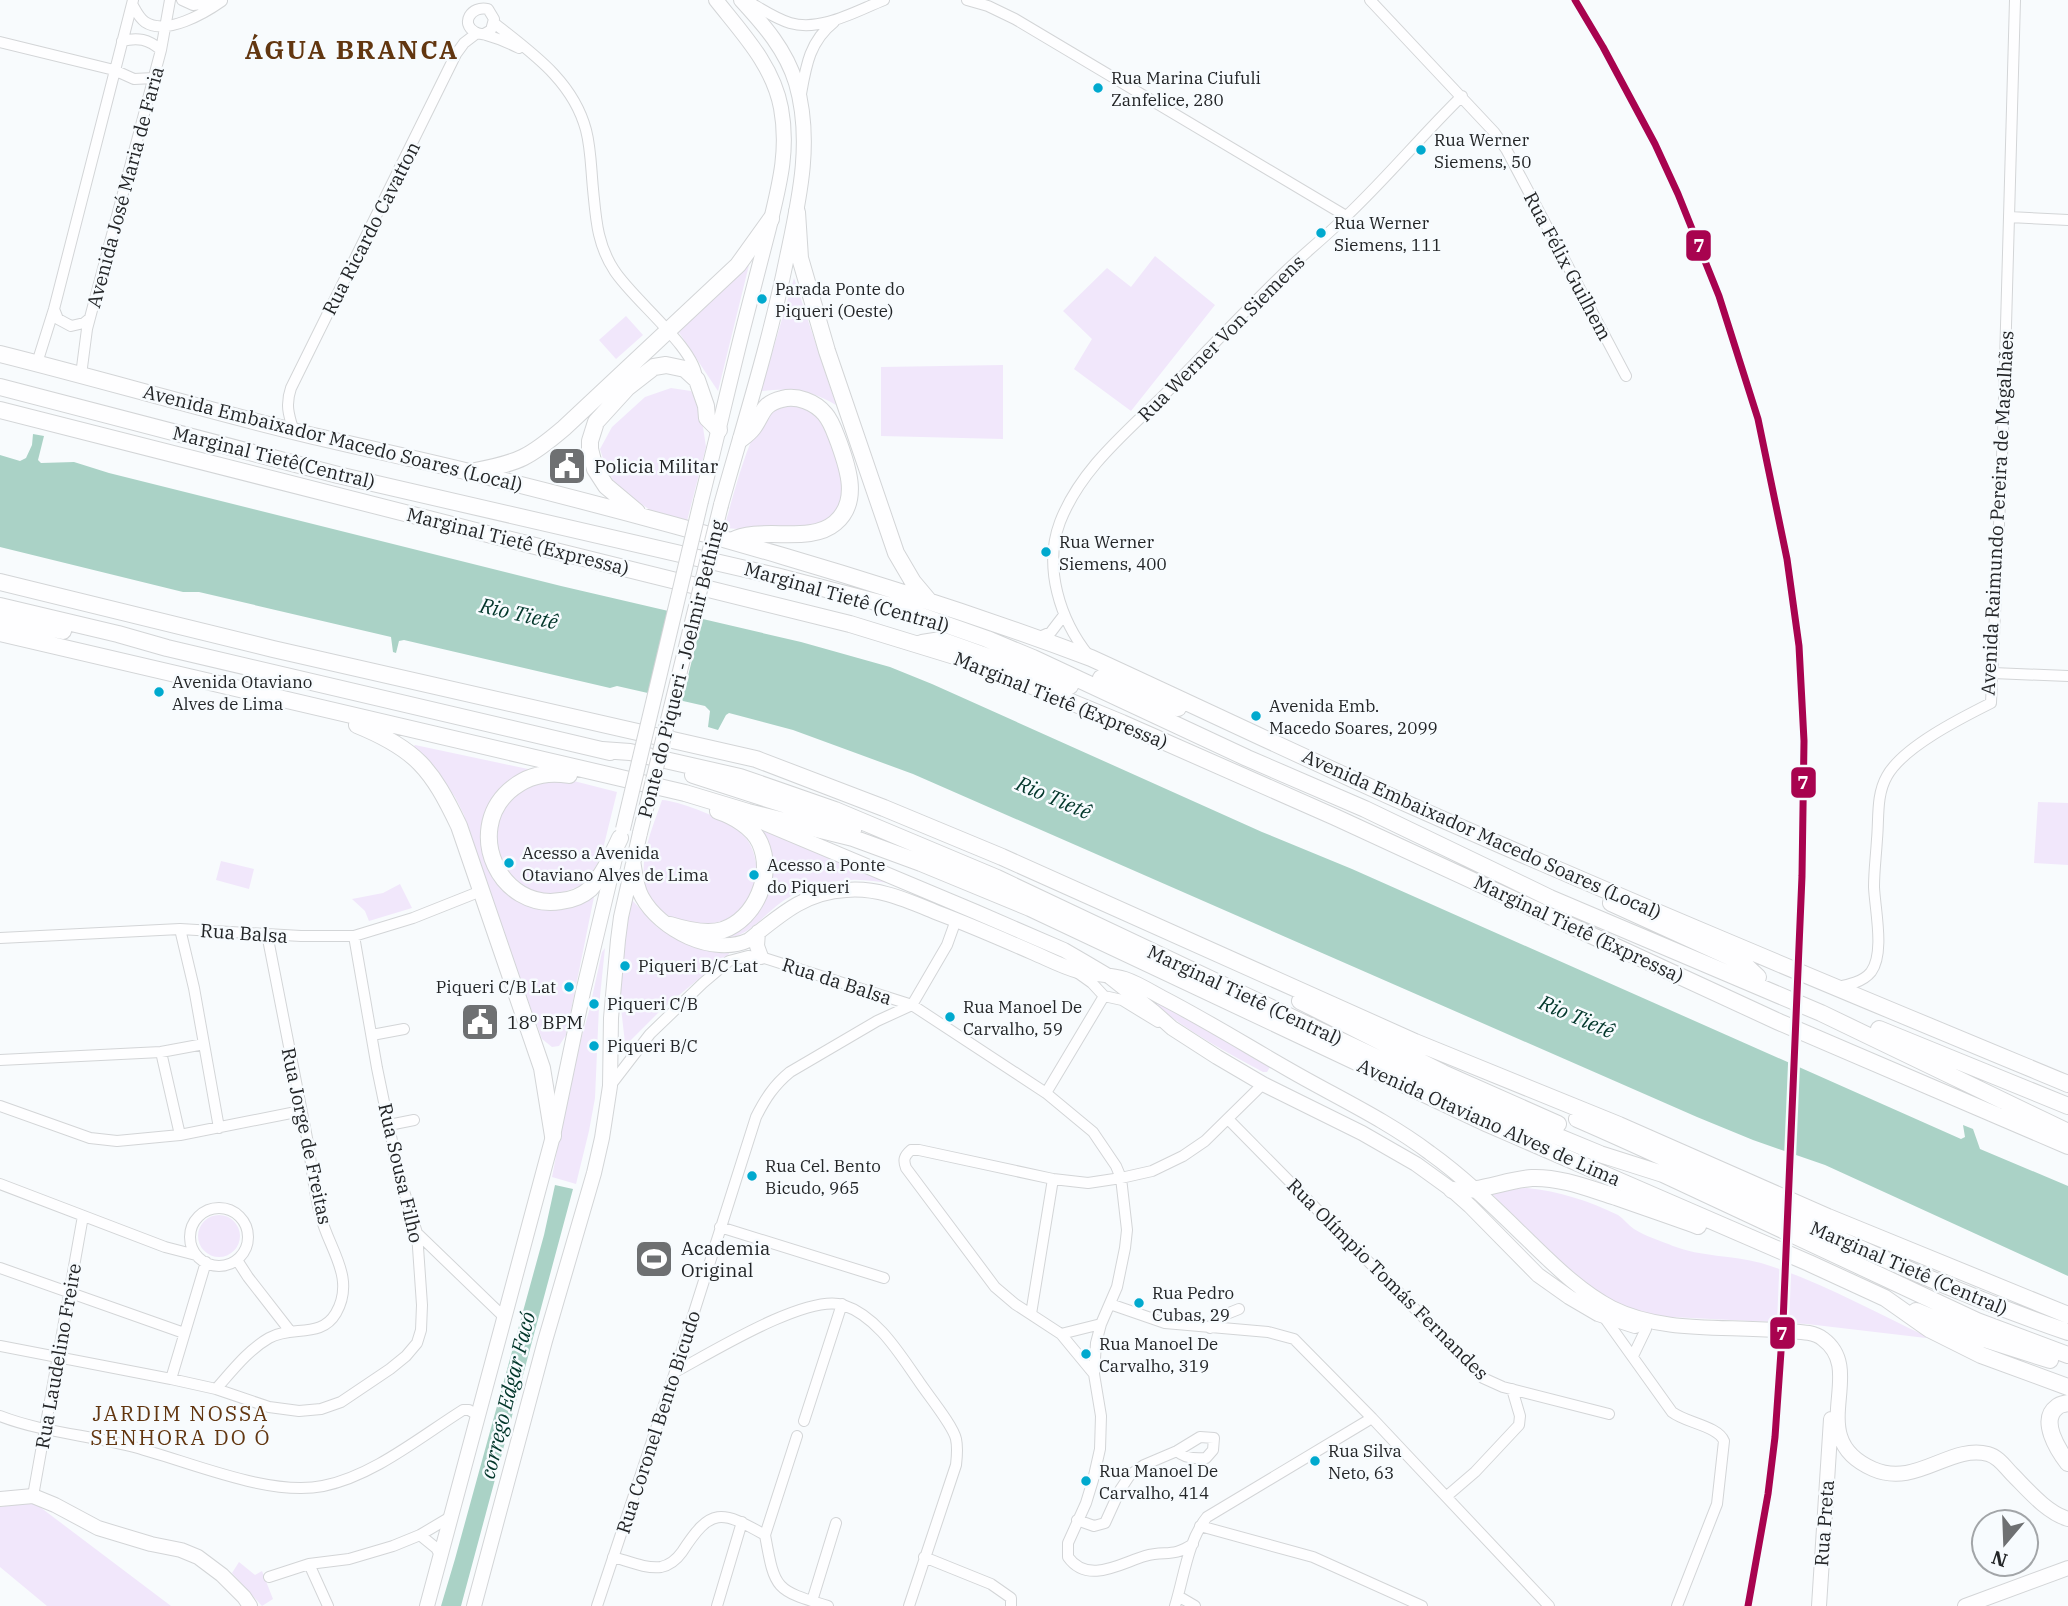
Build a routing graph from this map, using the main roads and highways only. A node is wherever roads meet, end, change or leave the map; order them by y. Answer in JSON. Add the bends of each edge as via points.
{"nodes":[{"id":1,"x":716,"y":0,"type":"edge"},
{"id":2,"x":741,"y":0,"type":"edge"},
{"id":3,"x":797,"y":212,"type":"junction"},
{"id":4,"x":771,"y":219,"type":"junction"},
{"id":5,"x":0,"y":354,"type":"edge"},
{"id":6,"x":0,"y":387,"type":"edge"},
{"id":7,"x":0,"y":410,"type":"edge"},
{"id":8,"x":719,"y":430,"type":"junction"},
{"id":9,"x":741,"y":439,"type":"junction"},
{"id":10,"x":469,"y":472,"type":"junction"},
{"id":11,"x":645,"y":518,"type":"junction"},
{"id":12,"x":731,"y":541,"type":"junction"},
{"id":13,"x":726,"y":563,"type":"joint"},
{"id":14,"x":0,"y":582,"type":"edge"},
{"id":15,"x":929,"y":601,"type":"junction"},
{"id":16,"x":0,"y":606,"type":"edge"},
{"id":17,"x":0,"y":619,"type":"edge"},
{"id":18,"x":0,"y":633,"type":"edge"},
{"id":19,"x":987,"y":639,"type":"junction"},
{"id":20,"x":918,"y":643,"type":"junction"},
{"id":21,"x":167,"y":648,"type":"junction"},
{"id":22,"x":327,"y":710,"type":"junction"},
{"id":23,"x":1244,"y":728,"type":"junction"},
{"id":24,"x":602,"y":750,"type":"junction"},
{"id":25,"x":1247,"y":758,"type":"junction"},
{"id":26,"x":590,"y":772,"type":"junction"},
{"id":27,"x":685,"y":793,"type":"junction"},
{"id":28,"x":748,"y":812,"type":"junction"},
{"id":29,"x":622,"y":833,"type":"junction"},
{"id":30,"x":1525,"y":855,"type":"junction"},
{"id":31,"x":1466,"y":857,"type":"junction"},
{"id":32,"x":633,"y":860,"type":"junction"},
{"id":33,"x":921,"y":863,"type":"junction"},
{"id":34,"x":973,"y":919,"type":"junction"},
{"id":35,"x":670,"y":925,"type":"junction"},
{"id":36,"x":758,"y":932,"type":"junction"},
{"id":37,"x":761,"y":957,"type":"road end"},
{"id":38,"x":1261,"y":974,"type":"junction"},
{"id":39,"x":1110,"y":977,"type":"junction"},
{"id":40,"x":1758,"y":977,"type":"junction"},
{"id":41,"x":1823,"y":1009,"type":"junction"},
{"id":42,"x":1288,"y":1070,"type":"junction"},
{"id":43,"x":1488,"y":1072,"type":"junction"},
{"id":44,"x":1263,"y":1084,"type":"junction"},
{"id":45,"x":2068,"y":1084,"type":"edge"},
{"id":46,"x":2068,"y":1106,"type":"edge"},
{"id":47,"x":2068,"y":1132,"type":"edge"},
{"id":48,"x":553,"y":1136,"type":"junction"},
{"id":49,"x":2068,"y":1146,"type":"edge"},
{"id":50,"x":1663,"y":1174,"type":"junction"},
{"id":51,"x":1475,"y":1189,"type":"junction"},
{"id":52,"x":1452,"y":1190,"type":"junction"},
{"id":53,"x":1735,"y":1231,"type":"junction"},
{"id":54,"x":1851,"y":1263,"type":"junction"},
{"id":55,"x":1885,"y":1298,"type":"junction"},
{"id":56,"x":2068,"y":1315,"type":"edge"},
{"id":57,"x":2068,"y":1332,"type":"edge"},
{"id":58,"x":2068,"y":1341,"type":"edge"},
{"id":59,"x":2068,"y":1355,"type":"edge"},
{"id":60,"x":2068,"y":1365,"type":"edge"},
{"id":61,"x":2068,"y":1387,"type":"edge"},
{"id":62,"x":2068,"y":1403,"type":"edge"},
{"id":63,"x":1833,"y":1441,"type":"junction"},
{"id":64,"x":2068,"y":1463,"type":"edge"},
{"id":65,"x":0,"y":1499,"type":"edge"},
{"id":66,"x":2068,"y":1519,"type":"edge"},
{"id":67,"x":2067,"y":1565,"type":"edge"},
{"id":68,"x":250,"y":1606,"type":"edge"},
{"id":69,"x":427,"y":1606,"type":"edge"},
{"id":70,"x":474,"y":1606,"type":"edge"},
{"id":71,"x":1819,"y":1606,"type":"edge"},
{"id":72,"x":1965,"y":1606,"type":"edge"}],
"edges":[{"from":1,"to":4,"type":"main road","name":"Ponte do Piqueri - Joelmir Bething","via":[[760,56],[781,107],[783,173]]},
{"from":2,"to":3,"type":"main road","name":"Ponte do Piqueri - Joelmir Bething","via":[[778,43],[800,98],[805,146]]},
{"from":3,"to":9,"type":"main road","name":"Ponte do Piqueri - Joelmir Bething"},
{"from":3,"to":15,"type":"highway","via":[[800,258],[831,364],[896,553]]},
{"from":4,"to":8,"type":"main road","name":"Ponte do Piqueri - Joelmir Bething"},
{"from":4,"to":10,"type":"highway","via":[[738,265],[564,428],[519,461]]},
{"from":5,"to":10,"type":"highway","name":"Avenida Embaixador Macedo Soares (Local)","via":[[294,432]]},
{"from":6,"to":13,"type":"highway","name":"Marginal Tietê(Central)","via":[[338,475]]},
{"from":7,"to":20,"type":"highway","name":"Marginal Tietê (Expressa)"},
{"from":8,"to":11,"type":"highway","via":[[708,418],[698,380],[674,365],[654,367],[600,416],[590,441],[599,477]]},
{"from":8,"to":29,"type":"main road","name":"Ponte do Piqueri - Joelmir Bething","bridge":true},
{"from":9,"to":12,"type":"highway","via":[[771,403],[795,397],[808,401],[831,424],[850,478],[849,493],[843,514],[827,528]]},
{"from":9,"to":32,"type":"main road","name":"Ponte do Piqueri - Joelmir Bething","bridge":true},
{"from":10,"to":11,"type":"highway","name":"Avenida Embaixador Macedo Soares (Local)"},
{"from":11,"to":12,"type":"highway","name":"Avenida Embaixador Macedo Soares (Local)"},
{"from":12,"to":15,"type":"highway","name":"Avenida Embaixador Macedo Soares (Local)"},
{"from":13,"to":19,"type":"highway","name":"Marginal Tietê (Central)","via":[[899,608]]},
{"from":14,"to":38,"type":"highway","via":[[756,759],[1002,857]]},
{"from":15,"to":23,"type":"highway","name":"Avenida Embaixador Macedo Soares (Local)","via":[[1091,658]]},
{"from":16,"to":21,"type":"highway"},
{"from":17,"to":21,"type":"highway"},
{"from":18,"to":22,"type":"highway","name":"Avenida Otaviano Alves de Lima"},
{"from":19,"to":23,"type":"highway","via":[[1053,659],[1197,716]]},
{"from":19,"to":25,"type":"highway","name":"Marginal Tietê (Central)"},
{"from":20,"to":25,"type":"highway","via":[[941,639],[966,647],[1227,755]]},
{"from":20,"to":49,"type":"highway","name":"Marginal Tietê (Expressa)","via":[[1122,723],[1779,1022]]},
{"from":21,"to":24,"type":"highway"},
{"from":22,"to":26,"type":"highway","name":"Avenida Otaviano Alves de Lima"},
{"from":22,"to":48,"type":"highway","via":[[402,747],[441,788],[459,826],[542,1068]]},
{"from":23,"to":30,"type":"highway","name":"Avenida Embaixador Macedo Soares (Local)"},
{"from":24,"to":33,"type":"highway","via":[[786,805],[902,848]]},
{"from":24,"to":50,"type":"highway","name":"Marginal Tietê (Central)","via":[[740,777],[835,810],[1009,884],[1464,1098],[1600,1154]]},
{"from":25,"to":31,"type":"highway","name":"Marginal Tietê (Central)"},
{"from":26,"to":27,"type":"highway","name":"Avenida Otaviano Alves de Lima"},
{"from":26,"to":29,"type":"highway","via":[[579,777],[555,773],[519,782],[505,795],[488,828],[493,861],[512,888],[523,895],[542,902],[565,901],[589,890]]},
{"from":27,"to":28,"type":"highway","name":"Avenida Otaviano Alves de Lima"},
{"from":27,"to":35,"type":"highway","via":[[750,830],[760,843],[765,873],[756,903],[725,929],[704,932]]},
{"from":28,"to":33,"type":"highway","name":"Avenida Otaviano Alves de Lima","via":[[853,838]]},
{"from":28,"to":34,"type":"main road","name":"Avenida Otaviano Alves de Lima"},
{"from":29,"to":48,"type":"main road","name":"Ponte do Piqueri - Joelmir Bething"},
{"from":30,"to":40,"type":"highway","via":[[1552,874],[1743,963]]},
{"from":30,"to":45,"type":"highway","name":"Avenida Embaixador Macedo Soares (Local)"},
{"from":31,"to":40,"type":"highway","via":[[1480,858]]},
{"from":31,"to":41,"type":"highway","via":[[1603,921]]},
{"from":32,"to":35,"type":"main road","name":"Avenida Otaviano Alves de Lima","via":[[639,893]]},
{"from":32,"to":70,"type":"main road","name":"Ponte do Piqueri - Joelmir Bething","via":[[618,940],[610,1086],[602,1138]]},
{"from":33,"to":53,"type":"highway","name":"Avenida Otaviano Alves de Lima","via":[[1042,913],[1488,1124]]},
{"from":34,"to":36,"type":"main road","name":"Avenida Otaviano Alves de Lima","via":[[956,920],[890,894],[846,890],[797,903]]},
{"from":34,"to":39,"type":"main road","name":"Avenida Otaviano Alves de Lima","via":[[1064,950]]},
{"from":34,"to":39,"type":"main road","name":"Avenida Otaviano Alves de Lima","via":[[1072,970]]},
{"from":35,"to":36,"type":"main road","name":"Avenida Otaviano Alves de Lima","via":[[683,935],[718,945],[733,946]]},
{"from":36,"to":37,"type":"main road"},
{"from":38,"to":43,"type":"highway"},
{"from":38,"to":50,"type":"highway","via":[[1321,1013]]},
{"from":39,"to":42,"type":"main road","via":[[1126,979],[1166,999]]},
{"from":39,"to":44,"type":"main road","via":[[1172,1028]]},
{"from":40,"to":41,"type":"highway"},
{"from":41,"to":46,"type":"highway"},
{"from":41,"to":47,"type":"highway"},
{"from":42,"to":44,"type":"main road","via":[[1273,1074]]},
{"from":42,"to":51,"type":"main road","via":[[1398,1131]]},
{"from":43,"to":56,"type":"highway"},
{"from":43,"to":57,"type":"highway","name":"Marginal Tietê (Central)","via":[[1545,1105],[1851,1245],[1981,1301]]},
{"from":44,"to":52,"type":"main road","via":[[1416,1164]]},
{"from":48,"to":69,"type":"main road","name":"Ponte do Piqueri - Joelmir Bething"},
{"from":50,"to":54,"type":"highway","name":"Marginal Tietê (Central)"},
{"from":51,"to":52,"type":"highway"},
{"from":51,"to":53,"type":"highway","via":[[1513,1180],[1553,1180],[1704,1228]]},
{"from":51,"to":63,"type":"main road","via":[[1586,1293],[1630,1316],[1821,1336],[1839,1361]]},
{"from":52,"to":63,"type":"main road","via":[[1538,1275],[1604,1317],[1646,1329],[1804,1339],[1817,1345],[1824,1351],[1832,1376]]},
{"from":53,"to":55,"type":"highway","name":"Avenida Otaviano Alves de Lima"},
{"from":54,"to":58,"type":"highway","via":[[1871,1265],[1969,1307]]},
{"from":54,"to":59,"type":"highway","via":[[1977,1321]]},
{"from":55,"to":60,"type":"highway","via":[[1981,1338]]},
{"from":55,"to":61,"type":"highway","name":"Avenida Otaviano Alves de Lima","via":[[1929,1329],[1969,1349]]},
{"from":62,"to":64,"type":"highway","via":[[2056,1407],[2050,1417],[2054,1442]]},
{"from":63,"to":66,"type":"main road","via":[[1858,1461],[1886,1473],[1903,1474],[1958,1455],[1987,1453]]},
{"from":63,"to":71,"type":"main road","name":"Rua Preta"},
{"from":65,"to":68,"type":"main road","via":[[33,1496],[98,1528],[181,1550],[222,1575]]},
{"from":67,"to":72,"type":"main road"}]}
